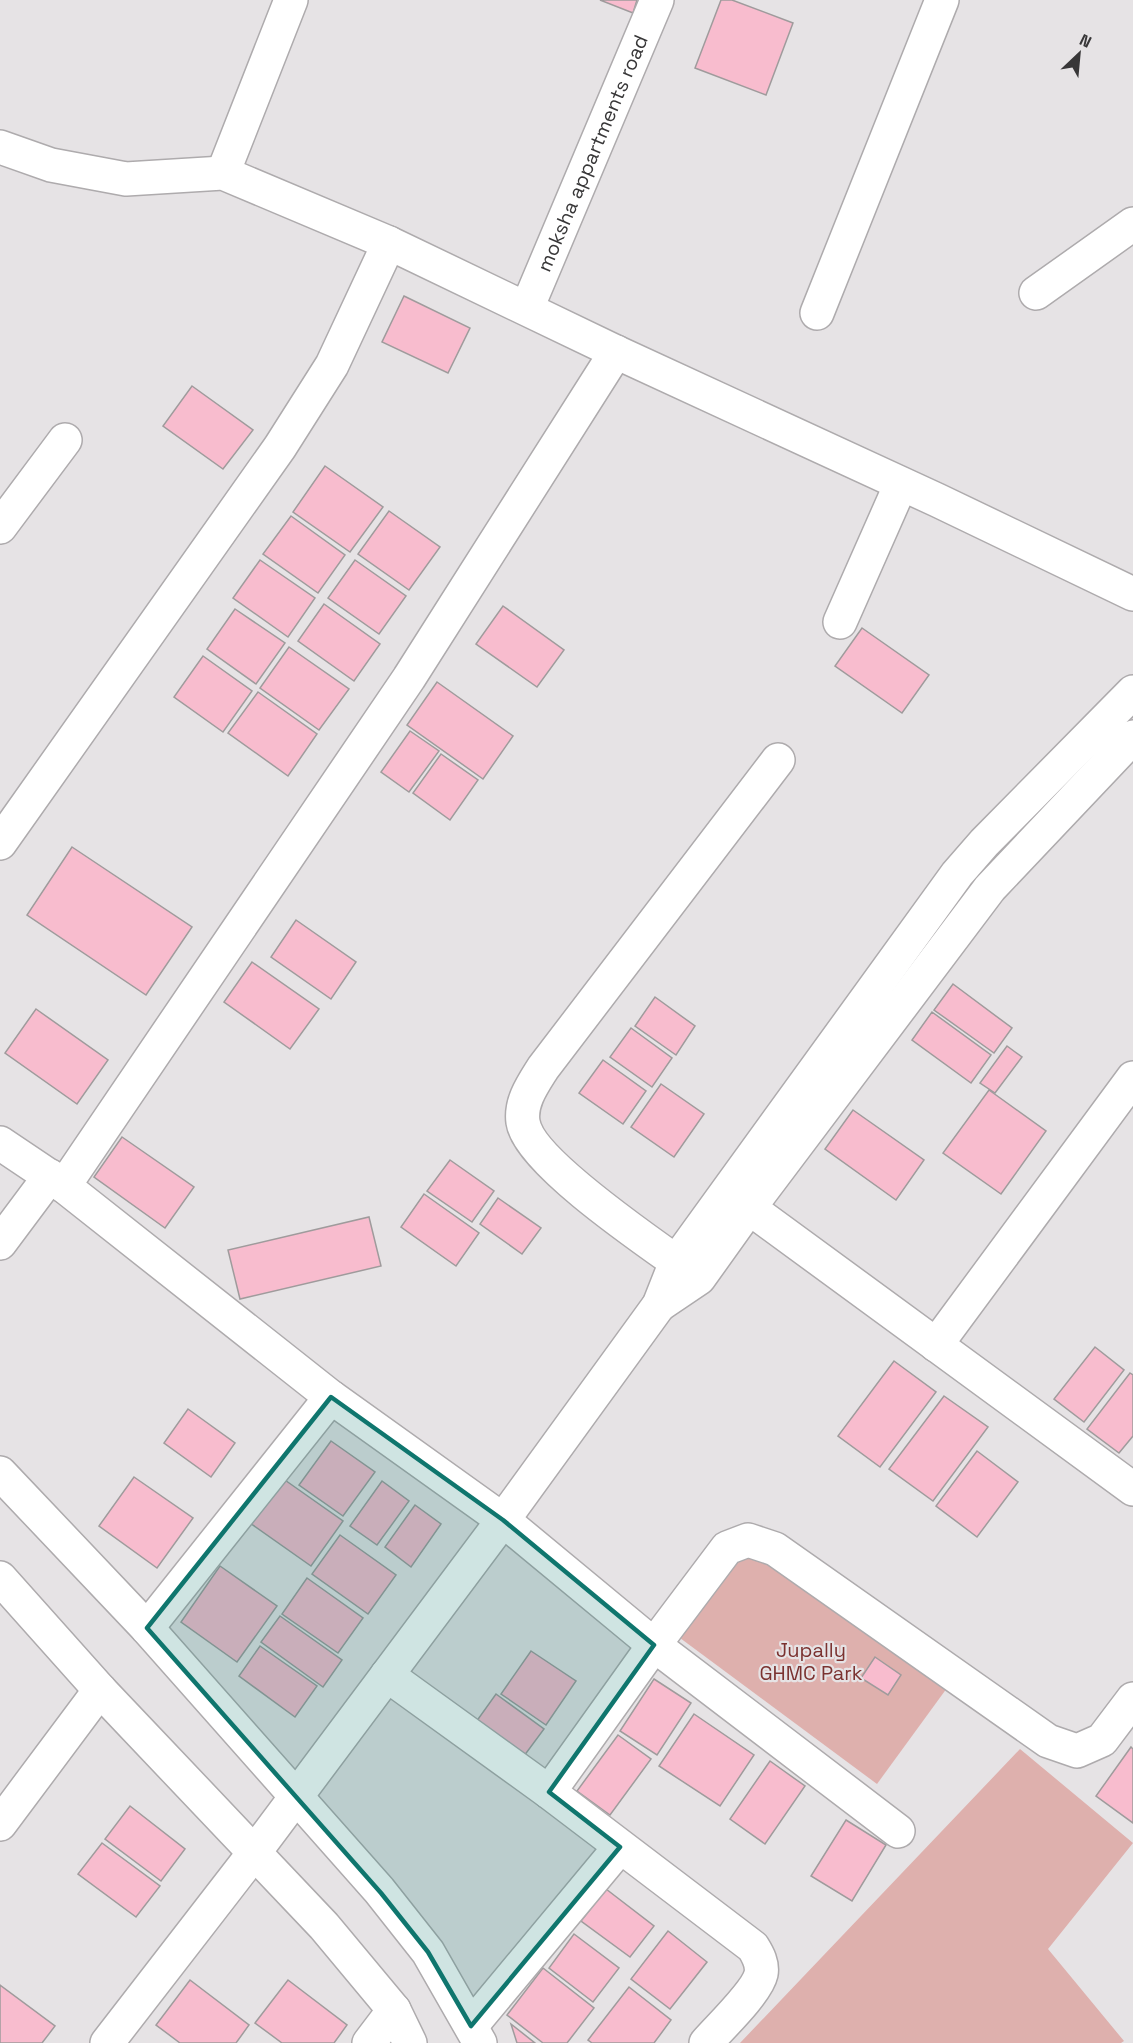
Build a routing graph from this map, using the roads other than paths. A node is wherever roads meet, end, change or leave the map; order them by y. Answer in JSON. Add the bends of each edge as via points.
{"nodes":[{"id":1,"x":291,"y":0,"type":"edge"},
{"id":2,"x":657,"y":0,"type":"edge"},
{"id":3,"x":942,"y":0,"type":"edge"},
{"id":4,"x":0,"y":147,"type":"edge"},
{"id":5,"x":223,"y":173,"type":"junction"},
{"id":6,"x":1133,"y":224,"type":"edge"},
{"id":7,"x":389,"y":243,"type":"junction"},
{"id":8,"x":1036,"y":293,"type":"dead end"},
{"id":9,"x":527,"y":308,"type":"junction"},
{"id":10,"x":817,"y":313,"type":"dead end"},
{"id":11,"x":616,"y":352,"type":"junction"},
{"id":12,"x":65,"y":440,"type":"dead end"},
{"id":13,"x":901,"y":484,"type":"junction"},
{"id":14,"x":0,"y":527,"type":"edge"},
{"id":15,"x":1133,"y":594,"type":"edge"},
{"id":16,"x":840,"y":622,"type":"dead end"},
{"id":17,"x":1133,"y":692,"type":"edge"},
{"id":18,"x":1127,"y":751,"type":"edge"},
{"id":19,"x":778,"y":760,"type":"dead end"},
{"id":20,"x":0,"y":843,"type":"edge"},
{"id":21,"x":1133,"y":1078,"type":"edge"},
{"id":22,"x":0,"y":1143,"type":"edge"},
{"id":23,"x":57,"y":1181,"type":"junction"},
{"id":24,"x":737,"y":1199,"type":"junction"},
{"id":25,"x":0,"y":1243,"type":"edge"},
{"id":26,"x":688,"y":1270,"type":"junction"},
{"id":27,"x":936,"y":1345,"type":"junction"},
{"id":28,"x":331,"y":1396,"type":"junction"},
{"id":29,"x":0,"y":1473,"type":"edge"},
{"id":30,"x":1132,"y":1488,"type":"edge"},
{"id":31,"x":503,"y":1520,"type":"junction"},
{"id":32,"x":0,"y":1578,"type":"edge"},
{"id":33,"x":147,"y":1628,"type":"junction"},
{"id":34,"x":654,"y":1645,"type":"junction"},
{"id":35,"x":387,"y":1675,"type":"junction"},
{"id":36,"x":99,"y":1690,"type":"junction"},
{"id":37,"x":1133,"y":1699,"type":"edge"},
{"id":38,"x":549,"y":1792,"type":"junction"},
{"id":39,"x":296,"y":1796,"type":"junction"},
{"id":40,"x":0,"y":1824,"type":"edge"},
{"id":41,"x":898,"y":1831,"type":"dead end"},
{"id":42,"x":621,"y":1847,"type":"junction"},
{"id":43,"x":254,"y":1853,"type":"junction"},
{"id":44,"x":394,"y":2010,"type":"junction"},
{"id":45,"x":475,"y":2035,"type":"edge"},
{"id":46,"x":107,"y":2043,"type":"edge"},
{"id":47,"x":369,"y":2043,"type":"edge"},
{"id":48,"x":410,"y":2043,"type":"edge"},
{"id":49,"x":705,"y":2043,"type":"edge"}],
"edges":[{"from":1,"to":5,"type":"street"},
{"from":2,"to":9,"type":"street","name":"moksha appartments road"},
{"from":3,"to":10,"type":"street"},
{"from":4,"to":5,"type":"street","via":[[51,165],[126,179]]},
{"from":5,"to":7,"type":"street"},
{"from":6,"to":8,"type":"street"},
{"from":7,"to":9,"type":"street"},
{"from":7,"to":20,"type":"street","via":[[332,365],[279,447]]},
{"from":9,"to":11,"type":"street"},
{"from":11,"to":13,"type":"street"},
{"from":11,"to":23,"type":"street","via":[[409,678]]},
{"from":12,"to":14,"type":"street"},
{"from":13,"to":15,"type":"street"},
{"from":13,"to":16,"type":"street"},
{"from":17,"to":24,"type":"street","via":[[957,874]]},
{"from":18,"to":24,"type":"street","via":[[990,888]]},
{"from":19,"to":26,"type":"street","via":[[543,1068],[523,1104],[523,1124],[533,1144],[569,1182]]},
{"from":21,"to":27,"type":"street"},
{"from":22,"to":23,"type":"street"},
{"from":23,"to":25,"type":"street"},
{"from":23,"to":28,"type":"street"},
{"from":24,"to":26,"type":"street"},
{"from":24,"to":27,"type":"street"},
{"from":26,"to":31,"type":"street"},
{"from":27,"to":30,"type":"street"},
{"from":28,"to":31,"type":"street"},
{"from":28,"to":33,"type":"street"},
{"from":29,"to":33,"type":"street"},
{"from":31,"to":34,"type":"street"},
{"from":31,"to":35,"type":"street"},
{"from":32,"to":36,"type":"street"},
{"from":33,"to":39,"type":"street"},
{"from":34,"to":37,"type":"street","via":[[727,1548],[748,1540],[775,1549],[1048,1741],[1077,1751],[1102,1740]]},
{"from":34,"to":38,"type":"street"},
{"from":34,"to":41,"type":"street"},
{"from":35,"to":38,"type":"street"},
{"from":35,"to":39,"type":"street"},
{"from":36,"to":40,"type":"street"},
{"from":36,"to":43,"type":"street"},
{"from":38,"to":42,"type":"street"},
{"from":39,"to":43,"type":"street"},
{"from":39,"to":45,"type":"street","via":[[428,1952]]},
{"from":42,"to":45,"type":"street"},
{"from":42,"to":49,"type":"street","via":[[753,1947],[759,1958],[761,1972],[755,1987]]},
{"from":43,"to":44,"type":"street","via":[[324,1926]]},
{"from":43,"to":46,"type":"street"},
{"from":44,"to":47,"type":"street"},
{"from":44,"to":48,"type":"street"}]}
